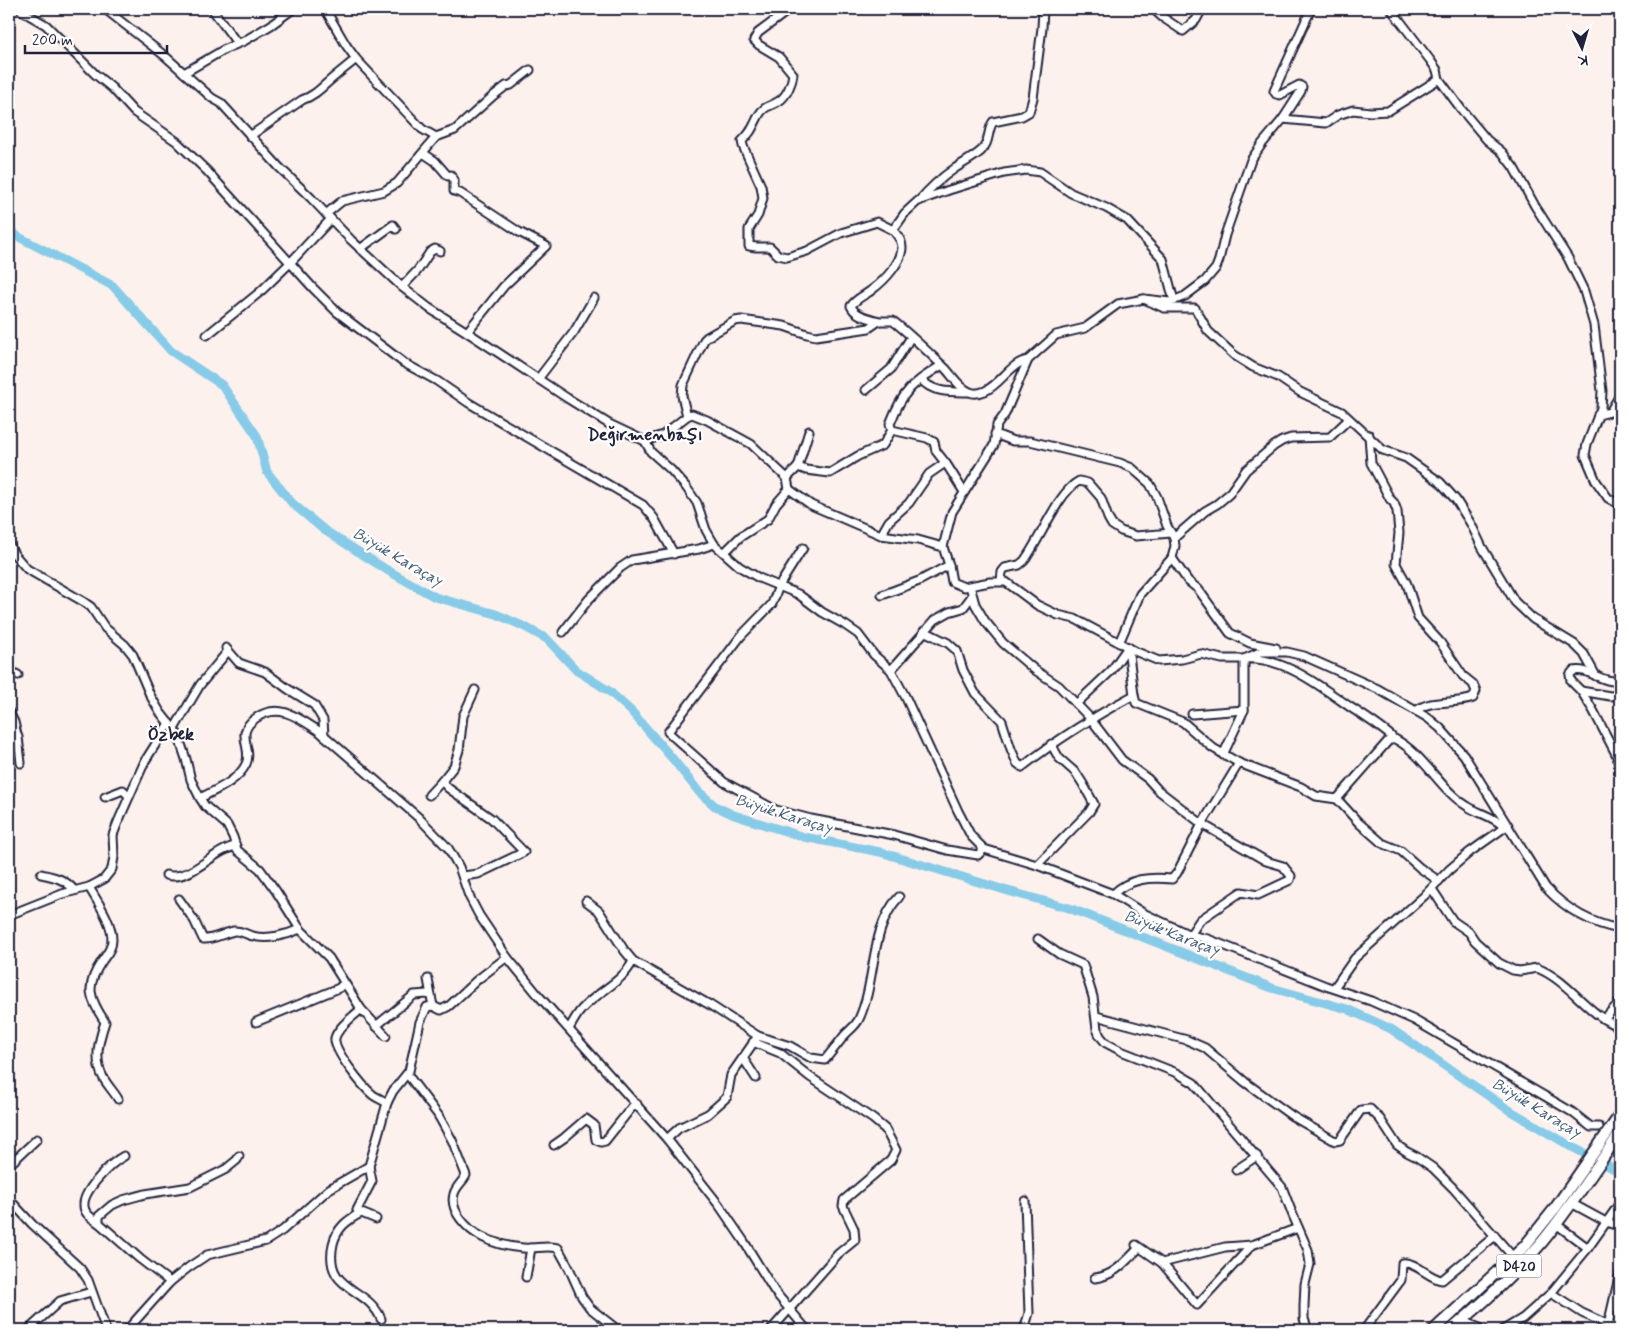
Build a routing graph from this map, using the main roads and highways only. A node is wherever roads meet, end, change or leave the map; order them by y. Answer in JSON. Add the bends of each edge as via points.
{"nodes":[{"id":1,"x":1620,"y":1115,"type":"edge"},
{"id":2,"x":1616,"y":1130,"type":"edge"},
{"id":3,"x":1573,"y":1192,"type":"junction"},
{"id":4,"x":1434,"y":1330,"type":"edge"},
{"id":5,"x":1452,"y":1330,"type":"edge"}],
"edges":[{"from":1,"to":2,"type":"highway"},
{"from":2,"to":3,"type":"highway"},
{"from":3,"to":4,"type":"highway","via":[[1514,1258]]},
{"from":3,"to":5,"type":"highway","number":"D420","via":[[1572,1203],[1528,1258]]}]}
